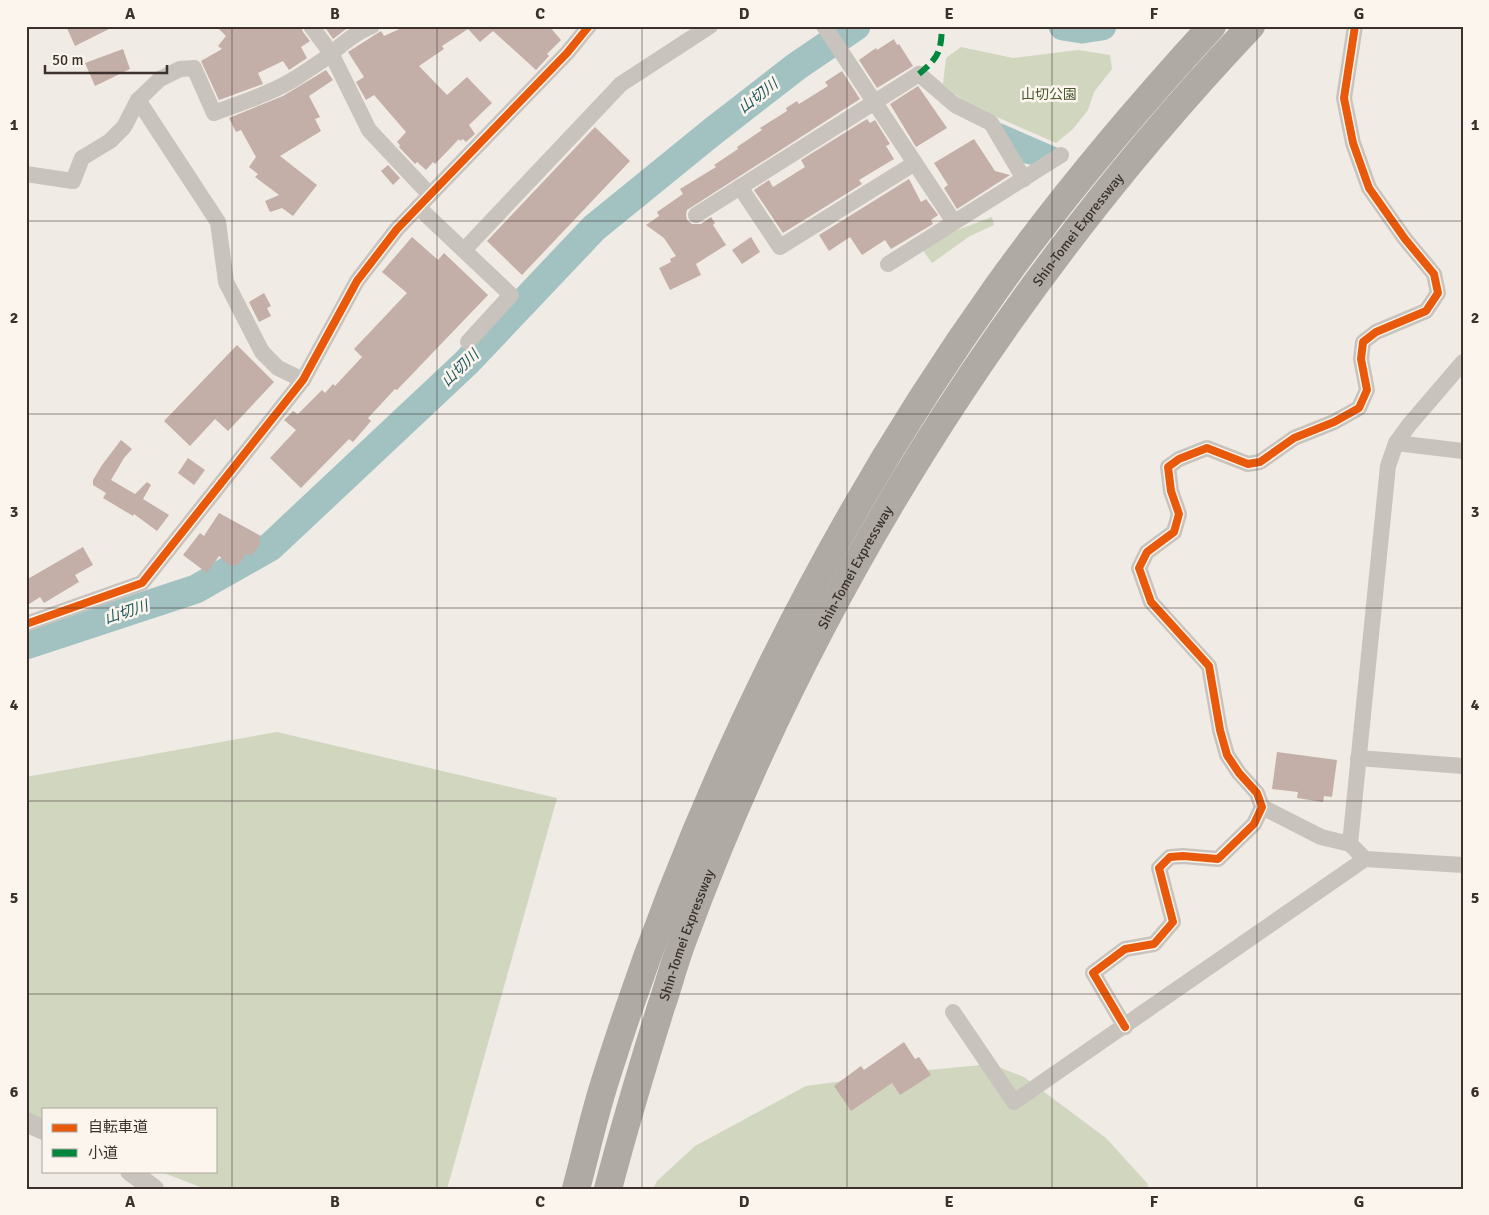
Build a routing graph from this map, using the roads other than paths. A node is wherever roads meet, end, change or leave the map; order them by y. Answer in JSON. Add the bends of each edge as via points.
{"nodes":[{"id":1,"x":311,"y":26,"type":"edge"},
{"id":2,"x":372,"y":26,"type":"edge"},
{"id":3,"x":590,"y":26,"type":"edge"},
{"id":4,"x":710,"y":26,"type":"edge"},
{"id":5,"x":824,"y":26,"type":"edge"},
{"id":6,"x":1212,"y":26,"type":"edge"},
{"id":7,"x":1250,"y":26,"type":"edge"},
{"id":8,"x":1355,"y":26,"type":"edge"},
{"id":9,"x":331,"y":53,"type":"junction"},
{"id":10,"x":138,"y":100,"type":"junction"},
{"id":11,"x":875,"y":102,"type":"junction"},
{"id":12,"x":1061,"y":155,"type":"dead end"},
{"id":13,"x":915,"y":163,"type":"junction"},
{"id":14,"x":26,"y":174,"type":"edge"},
{"id":15,"x":1024,"y":178,"type":"junction"},
{"id":16,"x":740,"y":187,"type":"junction"},
{"id":17,"x":430,"y":195,"type":"junction"},
{"id":18,"x":418,"y":207,"type":"junction"},
{"id":19,"x":696,"y":215,"type":"dead end"},
{"id":20,"x":954,"y":222,"type":"junction"},
{"id":21,"x":464,"y":250,"type":"junction"},
{"id":22,"x":888,"y":264,"type":"dead end"},
{"id":23,"x":468,"y":342,"type":"dead end"},
{"id":24,"x":1463,"y":362,"type":"edge"},
{"id":25,"x":303,"y":380,"type":"junction"},
{"id":26,"x":1396,"y":443,"type":"junction"},
{"id":27,"x":1463,"y":450,"type":"edge"},
{"id":28,"x":26,"y":624,"type":"edge"},
{"id":29,"x":1358,"y":758,"type":"junction"},
{"id":30,"x":1463,"y":766,"type":"edge"},
{"id":31,"x":1262,"y":807,"type":"junction"},
{"id":32,"x":1350,"y":844,"type":"junction"},
{"id":33,"x":1365,"y":859,"type":"junction"},
{"id":34,"x":1463,"y":865,"type":"edge"},
{"id":35,"x":953,"y":1012,"type":"dead end"},
{"id":36,"x":1125,"y":1027,"type":"junction"},
{"id":37,"x":631,"y":1103,"type":"junction"},
{"id":38,"x":26,"y":1122,"type":"edge"},
{"id":39,"x":42,"y":1129,"type":"edge"},
{"id":40,"x":587,"y":1149,"type":"junction"},
{"id":41,"x":131,"y":1172,"type":"edge"},
{"id":42,"x":154,"y":1189,"type":"edge"},
{"id":43,"x":564,"y":1189,"type":"edge"},
{"id":44,"x":576,"y":1189,"type":"edge"},
{"id":45,"x":608,"y":1189,"type":"edge"},
{"id":46,"x":614,"y":1189,"type":"edge"}],
"edges":[{"from":1,"to":9,"type":"street"},
{"from":2,"to":9,"type":"street"},
{"from":3,"to":17,"type":"street"},
{"from":4,"to":21,"type":"street","via":[[621,84]]},
{"from":5,"to":11,"type":"street"},
{"from":6,"to":40,"type":"highway","name":"Shin-Tomei Expressway","via":[[1092,165],[1000,284],[878,468],[813,584],[761,686],[684,858],[604,1082]]},
{"from":7,"to":37,"type":"highway","name":"Shin-Tomei Expressway","via":[[1161,124],[1060,250],[979,362],[902,484],[837,599],[739,798],[683,939]]},
{"from":8,"to":31,"type":"street","via":[[1344,98],[1353,142],[1369,188],[1434,274],[1438,293],[1426,310],[1376,332],[1364,342],[1361,359],[1366,390],[1358,408],[1294,438],[1260,462],[1248,464],[1207,448],[1179,458],[1168,467],[1179,514],[1174,532],[1147,552],[1139,568],[1151,602],[1209,666],[1227,755],[1257,793]]},
{"from":9,"to":10,"type":"street","via":[[297,77],[263,95],[214,113],[194,68],[180,68],[160,80]]},
{"from":9,"to":17,"type":"street","via":[[369,130]]},
{"from":10,"to":14,"type":"street","via":[[124,127],[110,141],[82,158],[72,181]]},
{"from":10,"to":25,"type":"street","via":[[218,222],[226,282],[262,352],[278,368]]},
{"from":11,"to":13,"type":"street"},
{"from":11,"to":15,"type":"street","via":[[919,74],[955,105],[991,123]]},
{"from":11,"to":16,"type":"street"},
{"from":12,"to":15,"type":"street"},
{"from":13,"to":16,"type":"street","via":[[780,247]]},
{"from":13,"to":20,"type":"street"},
{"from":15,"to":20,"type":"street"},
{"from":16,"to":19,"type":"street"},
{"from":17,"to":18,"type":"street"},
{"from":18,"to":21,"type":"street"},
{"from":18,"to":25,"type":"street","via":[[357,281]]},
{"from":20,"to":22,"type":"street"},
{"from":21,"to":23,"type":"street","via":[[511,294]]},
{"from":24,"to":26,"type":"street"},
{"from":25,"to":28,"type":"street","via":[[142,583]]},
{"from":26,"to":27,"type":"street"},
{"from":26,"to":29,"type":"street","via":[[1388,466]]},
{"from":29,"to":30,"type":"street"},
{"from":29,"to":32,"type":"street"},
{"from":31,"to":32,"type":"street","via":[[1321,837]]},
{"from":31,"to":36,"type":"street","via":[[1254,824],[1218,859],[1170,857],[1159,868],[1173,922],[1154,944],[1125,949],[1093,973]]},
{"from":32,"to":33,"type":"street"},
{"from":33,"to":34,"type":"street"},
{"from":33,"to":36,"type":"street"},
{"from":35,"to":36,"type":"street","via":[[1014,1102]]},
{"from":37,"to":45,"type":"highway","name":"Shin-Tomei Expressway"},
{"from":37,"to":46,"type":"highway"},
{"from":38,"to":39,"type":"street"},
{"from":40,"to":43,"type":"highway"},
{"from":40,"to":44,"type":"highway","name":"Shin-Tomei Expressway"},
{"from":41,"to":42,"type":"street"}]}
